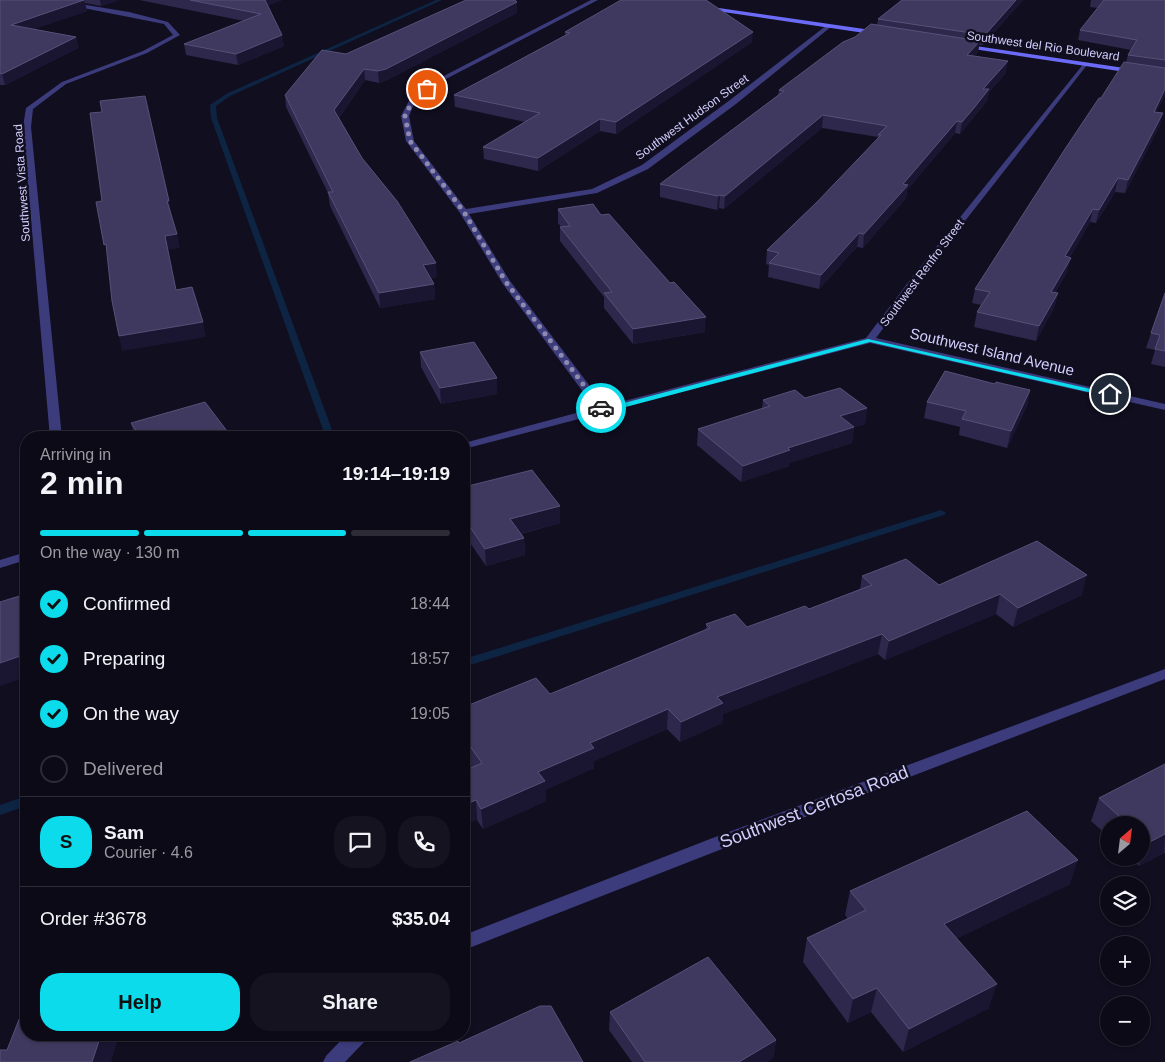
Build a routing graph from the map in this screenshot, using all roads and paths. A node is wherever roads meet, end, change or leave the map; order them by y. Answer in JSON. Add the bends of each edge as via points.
{"nodes":[{"id":1,"x":46,"y":0,"type":"edge"},
{"id":2,"x":595,"y":0,"type":"edge"},
{"id":3,"x":698,"y":7,"type":"edge"},
{"id":4,"x":829,"y":26,"type":"junction"},
{"id":5,"x":888,"y":35,"type":"edge"},
{"id":6,"x":957,"y":45,"type":"edge"},
{"id":7,"x":1085,"y":64,"type":"junction"},
{"id":8,"x":1165,"y":76,"type":"edge"},
{"id":9,"x":464,"y":212,"type":"junction"},
{"id":10,"x":870,"y":340,"type":"junction"},
{"id":11,"x":1165,"y":407,"type":"edge"},
{"id":12,"x":603,"y":411,"type":"junction"},
{"id":13,"x":55,"y":431,"type":"edge"},
{"id":14,"x":470,"y":444,"type":"edge"},
{"id":15,"x":20,"y":558,"type":"edge"},
{"id":16,"x":0,"y":564,"type":"edge"},
{"id":17,"x":1165,"y":674,"type":"edge"},
{"id":18,"x":470,"y":941,"type":"edge"},
{"id":19,"x":352,"y":1041,"type":"edge"},
{"id":20,"x":333,"y":1062,"type":"edge"}],
"edges":[{"from":1,"to":13,"type":"street","name":"Southwest Vista Road","via":[[166,23],[177,35],[145,52],[64,83],[30,108],[27,128]]},
{"from":2,"to":9,"type":"street","via":[[440,80],[414,98],[405,116],[410,141]]},
{"from":3,"to":4,"type":"street"},
{"from":4,"to":5,"type":"street"},
{"from":4,"to":9,"type":"street","name":"Southwest Hudson Street","via":[[645,167],[594,191]]},
{"from":6,"to":7,"type":"street","name":"Southwest del Rio Boulevard"},
{"from":7,"to":8,"type":"street","name":"Southwest del Rio Boulevard"},
{"from":7,"to":10,"type":"street","name":"Southwest Renfro Street"},
{"from":9,"to":12,"type":"street","via":[[506,282]]},
{"from":10,"to":11,"type":"street","name":"Southwest Island Avenue"},
{"from":10,"to":12,"type":"street","name":"Southwest Renfro Street"},
{"from":12,"to":14,"type":"street","name":"Southwest Renfro Street"},
{"from":15,"to":16,"type":"street"},
{"from":17,"to":18,"type":"street","name":"Southwest Certosa Road"},
{"from":19,"to":20,"type":"street"}]}
